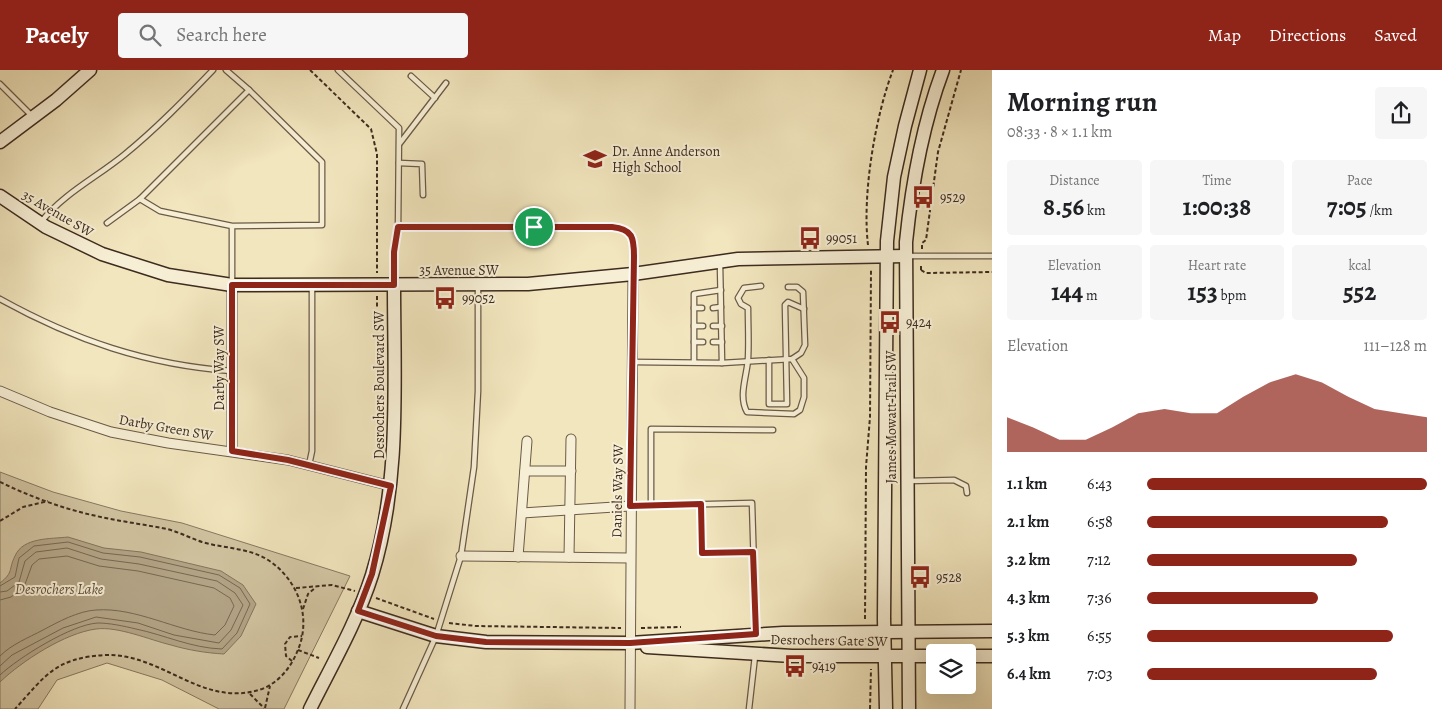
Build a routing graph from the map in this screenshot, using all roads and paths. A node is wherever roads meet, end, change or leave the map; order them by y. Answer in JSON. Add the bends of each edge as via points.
{"nodes":[{"id":1,"x":90,"y":70,"type":"edge"},
{"id":2,"x":213,"y":70,"type":"edge"},
{"id":3,"x":226,"y":70,"type":"edge"},
{"id":4,"x":310,"y":70,"type":"edge"},
{"id":5,"x":338,"y":70,"type":"edge"},
{"id":6,"x":893,"y":70,"type":"edge"},
{"id":7,"x":920,"y":70,"type":"edge"},
{"id":8,"x":944,"y":70,"type":"edge"},
{"id":9,"x":961,"y":70,"type":"edge"},
{"id":10,"x":411,"y":76,"type":"dead end"},
{"id":11,"x":446,"y":83,"type":"dead end"},
{"id":12,"x":0,"y":84,"type":"edge"},
{"id":13,"x":249,"y":90,"type":"junction"},
{"id":14,"x":435,"y":98,"type":"junction"},
{"id":15,"x":33,"y":117,"type":"junction"},
{"id":16,"x":0,"y":142,"type":"edge"},
{"id":17,"x":399,"y":144,"type":"junction"},
{"id":18,"x":399,"y":163,"type":"junction"},
{"id":19,"x":422,"y":195,"type":"dead end"},
{"id":20,"x":0,"y":196,"type":"edge"},
{"id":21,"x":140,"y":199,"type":"junction"},
{"id":22,"x":40,"y":223,"type":"junction"},
{"id":23,"x":107,"y":223,"type":"dead end"},
{"id":24,"x":232,"y":226,"type":"junction"},
{"id":25,"x":398,"y":227,"type":"junction"},
{"id":26,"x":867,"y":239,"type":"dead end"},
{"id":27,"x":922,"y":243,"type":"dead end"},
{"id":28,"x":886,"y":256,"type":"junction"},
{"id":29,"x":906,"y":256,"type":"junction"},
{"id":30,"x":992,"y":256,"type":"edge"},
{"id":31,"x":720,"y":260,"type":"junction"},
{"id":32,"x":920,"y":270,"type":"dead end"},
{"id":33,"x":377,"y":272,"type":"dead end"},
{"id":34,"x":992,"y":272,"type":"edge"},
{"id":35,"x":633,"y":274,"type":"junction"},
{"id":36,"x":872,"y":278,"type":"dead end"},
{"id":37,"x":232,"y":285,"type":"junction"},
{"id":38,"x":394,"y":285,"type":"junction"},
{"id":39,"x":478,"y":285,"type":"junction"},
{"id":40,"x":312,"y":286,"type":"junction"},
{"id":41,"x":761,"y":286,"type":"dead end"},
{"id":42,"x":788,"y":287,"type":"dead end"},
{"id":43,"x":721,"y":290,"type":"junction"},
{"id":44,"x":0,"y":300,"type":"edge"},
{"id":45,"x":721,"y":307,"type":"junction"},
{"id":46,"x":694,"y":308,"type":"junction"},
{"id":47,"x":702,"y":308,"type":"dead end"},
{"id":48,"x":713,"y":308,"type":"dead end"},
{"id":49,"x":804,"y":309,"type":"junction"},
{"id":50,"x":694,"y":326,"type":"junction"},
{"id":51,"x":703,"y":326,"type":"dead end"},
{"id":52,"x":713,"y":326,"type":"dead end"},
{"id":53,"x":722,"y":326,"type":"junction"},
{"id":54,"x":694,"y":342,"type":"junction"},
{"id":55,"x":703,"y":342,"type":"dead end"},
{"id":56,"x":713,"y":342,"type":"dead end"},
{"id":57,"x":722,"y":342,"type":"junction"},
{"id":58,"x":789,"y":359,"type":"junction"},
{"id":59,"x":769,"y":360,"type":"junction"},
{"id":60,"x":748,"y":361,"type":"junction"},
{"id":61,"x":632,"y":362,"type":"junction"},
{"id":62,"x":694,"y":362,"type":"junction"},
{"id":63,"x":722,"y":363,"type":"junction"},
{"id":64,"x":233,"y":371,"type":"junction"},
{"id":65,"x":0,"y":391,"type":"edge"},
{"id":66,"x":773,"y":430,"type":"dead end"},
{"id":67,"x":571,"y":439,"type":"dead end"},
{"id":68,"x":527,"y":441,"type":"dead end"},
{"id":69,"x":232,"y":451,"type":"junction"},
{"id":70,"x":309,"y":465,"type":"junction"},
{"id":71,"x":525,"y":471,"type":"junction"},
{"id":72,"x":571,"y":471,"type":"junction"},
{"id":73,"x":907,"y":481,"type":"junction"},
{"id":74,"x":0,"y":482,"type":"edge"},
{"id":75,"x":391,"y":486,"type":"junction"},
{"id":76,"x":967,"y":493,"type":"dead end"},
{"id":77,"x":48,"y":501,"type":"junction"},
{"id":78,"x":701,"y":504,"type":"junction"},
{"id":79,"x":630,"y":506,"type":"junction"},
{"id":80,"x":650,"y":506,"type":"junction"},
{"id":81,"x":570,"y":510,"type":"junction"},
{"id":82,"x":522,"y":513,"type":"junction"},
{"id":83,"x":0,"y":521,"type":"edge"},
{"id":84,"x":753,"y":552,"type":"junction"},
{"id":85,"x":461,"y":556,"type":"junction"},
{"id":86,"x":518,"y":557,"type":"junction"},
{"id":87,"x":569,"y":557,"type":"junction"},
{"id":88,"x":630,"y":558,"type":"junction"},
{"id":89,"x":317,"y":587,"type":"junction"},
{"id":90,"x":296,"y":588,"type":"junction"},
{"id":91,"x":357,"y":592,"type":"dead end"},
{"id":92,"x":376,"y":598,"type":"dead end"},
{"id":93,"x":302,"y":611,"type":"junction"},
{"id":94,"x":358,"y":611,"type":"junction"},
{"id":95,"x":865,"y":620,"type":"dead end"},
{"id":96,"x":441,"y":621,"type":"junction"},
{"id":97,"x":686,"y":626,"type":"dead end"},
{"id":98,"x":618,"y":628,"type":"dead end"},
{"id":99,"x":641,"y":628,"type":"dead end"},
{"id":100,"x":992,"y":631,"type":"edge"},
{"id":101,"x":884,"y":632,"type":"junction"},
{"id":102,"x":907,"y":632,"type":"junction"},
{"id":103,"x":756,"y":634,"type":"junction"},
{"id":104,"x":302,"y":636,"type":"junction"},
{"id":105,"x":436,"y":636,"type":"junction"},
{"id":106,"x":630,"y":643,"type":"junction"},
{"id":107,"x":298,"y":650,"type":"junction"},
{"id":108,"x":755,"y":654,"type":"junction"},
{"id":109,"x":885,"y":656,"type":"junction"},
{"id":110,"x":908,"y":656,"type":"junction"},
{"id":111,"x":926,"y":656,"type":"edge"},
{"id":112,"x":976,"y":656,"type":"edge"},
{"id":113,"x":992,"y":656,"type":"edge"},
{"id":114,"x":319,"y":658,"type":"dead end"},
{"id":115,"x":292,"y":662,"type":"junction"},
{"id":116,"x":871,"y":669,"type":"dead end"},
{"id":117,"x":270,"y":686,"type":"junction"},
{"id":118,"x":250,"y":694,"type":"junction"},
{"id":119,"x":15,"y":709,"type":"edge"},
{"id":120,"x":265,"y":709,"type":"edge"},
{"id":121,"x":310,"y":709,"type":"edge"},
{"id":122,"x":403,"y":709,"type":"edge"},
{"id":123,"x":630,"y":709,"type":"edge"},
{"id":124,"x":749,"y":709,"type":"edge"},
{"id":125,"x":870,"y":709,"type":"edge"},
{"id":126,"x":886,"y":709,"type":"edge"},
{"id":127,"x":909,"y":709,"type":"edge"}],
"edges":[{"from":1,"to":15,"type":"street"},
{"from":2,"to":22,"type":"lane","via":[[165,120],[111,166],[51,209]]},
{"from":3,"to":13,"type":"lane"},
{"from":4,"to":33,"type":"path","via":[[364,121],[375,137]]},
{"from":5,"to":17,"type":"lane","via":[[399,128]]},
{"from":6,"to":26,"type":"path","via":[[876,140],[869,188]]},
{"from":7,"to":28,"type":"street","name":"James Mowatt Trail SW","via":[[894,177]]},
{"from":8,"to":29,"type":"street","name":"James Mowatt Trail SW","via":[[915,167]]},
{"from":9,"to":27,"type":"path","via":[[938,152],[926,240]]},
{"from":10,"to":14,"type":"lane"},
{"from":11,"to":14,"type":"lane"},
{"from":12,"to":15,"type":"lane"},
{"from":13,"to":21,"type":"lane"},
{"from":13,"to":24,"type":"lane","via":[[322,162],[322,225]]},
{"from":14,"to":17,"type":"lane"},
{"from":15,"to":16,"type":"street"},
{"from":17,"to":18,"type":"lane"},
{"from":18,"to":19,"type":"lane","via":[[422,164]]},
{"from":18,"to":25,"type":"lane"},
{"from":20,"to":22,"type":"street","name":"35 Avenue SW"},
{"from":21,"to":23,"type":"lane"},
{"from":21,"to":24,"type":"lane","via":[[160,211]]},
{"from":22,"to":37,"type":"street","name":"35 Avenue SW","via":[[70,240],[137,267]]},
{"from":24,"to":37,"type":"lane"},
{"from":25,"to":35,"type":"lane","via":[[619,228],[634,239]]},
{"from":25,"to":38,"type":"lane","via":[[394,247]]},
{"from":28,"to":29,"type":"street","name":"35 Avenue SW"},
{"from":28,"to":31,"type":"street","name":"35 Avenue SW"},
{"from":28,"to":101,"type":"street","name":"James Mowatt Trail SW"},
{"from":29,"to":30,"type":"lane"},
{"from":29,"to":73,"type":"street","name":"James Mowatt Trail SW"},
{"from":31,"to":35,"type":"street","name":"35 Avenue SW"},
{"from":31,"to":43,"type":"lane"},
{"from":32,"to":34,"type":"path","via":[[926,274]]},
{"from":35,"to":39,"type":"street","name":"35 Avenue SW","via":[[528,284]]},
{"from":35,"to":61,"type":"street","name":"Daniels Way SW"},
{"from":36,"to":95,"type":"path"},
{"from":37,"to":40,"type":"street","name":"35 Avenue SW"},
{"from":37,"to":64,"type":"street","name":"Darby Way SW"},
{"from":38,"to":39,"type":"street","name":"35 Avenue SW"},
{"from":38,"to":40,"type":"street","name":"35 Avenue SW"},
{"from":38,"to":75,"type":"street","name":"Desrochers Boulevard SW"},
{"from":39,"to":85,"type":"lane","via":[[475,458]]},
{"from":40,"to":70,"type":"lane","via":[[312,452]]},
{"from":41,"to":60,"type":"lane","via":[[744,288],[738,298],[748,308]]},
{"from":42,"to":49,"type":"lane","via":[[803,292]]},
{"from":43,"to":45,"type":"lane"},
{"from":43,"to":46,"type":"lane","via":[[694,294]]},
{"from":44,"to":64,"type":"lane","via":[[37,320],[125,353],[175,365]]},
{"from":45,"to":48,"type":"lane"},
{"from":45,"to":53,"type":"lane"},
{"from":46,"to":47,"type":"lane"},
{"from":46,"to":50,"type":"lane"},
{"from":49,"to":58,"type":"lane","via":[[805,346],[801,353]]},
{"from":49,"to":58,"type":"lane","via":[[788,302],[785,305],[784,348]]},
{"from":50,"to":51,"type":"lane"},
{"from":50,"to":54,"type":"lane"},
{"from":52,"to":53,"type":"lane"},
{"from":53,"to":57,"type":"lane"},
{"from":54,"to":55,"type":"lane"},
{"from":54,"to":62,"type":"lane"},
{"from":56,"to":57,"type":"lane"},
{"from":57,"to":63,"type":"lane"},
{"from":58,"to":59,"type":"lane"},
{"from":58,"to":59,"type":"lane","via":[[787,404],[769,404]]},
{"from":58,"to":60,"type":"lane","via":[[804,378],[804,404],[794,414],[747,412],[744,381]]},
{"from":59,"to":60,"type":"lane"},
{"from":60,"to":63,"type":"lane"},
{"from":61,"to":62,"type":"lane"},
{"from":61,"to":79,"type":"street","name":"Daniels Way SW"},
{"from":62,"to":63,"type":"lane"},
{"from":64,"to":69,"type":"street","name":"Darby Way SW"},
{"from":65,"to":69,"type":"street","name":"Darby Green SW","via":[[111,432]]},
{"from":66,"to":80,"type":"lane","via":[[650,429]]},
{"from":67,"to":72,"type":"street"},
{"from":68,"to":71,"type":"street"},
{"from":69,"to":70,"type":"street","name":"Darby Green SW"},
{"from":70,"to":75,"type":"street","name":"Darby Green SW"},
{"from":71,"to":72,"type":"street"},
{"from":71,"to":82,"type":"street"},
{"from":72,"to":81,"type":"street"},
{"from":73,"to":76,"type":"lane","via":[[954,480],[966,486]]},
{"from":73,"to":102,"type":"street","name":"James Mowatt Trail SW"},
{"from":74,"to":77,"type":"path"},
{"from":75,"to":94,"type":"street","name":"Desrochers Boulevard SW","via":[[372,574]]},
{"from":77,"to":83,"type":"path","via":[[23,507]]},
{"from":77,"to":90,"type":"path","via":[[91,515],[168,529],[204,542],[251,552],[270,562]]},
{"from":78,"to":80,"type":"lane"},
{"from":78,"to":84,"type":"lane","via":[[752,503]]},
{"from":78,"to":84,"type":"lane","via":[[702,553]]},
{"from":79,"to":80,"type":"lane"},
{"from":79,"to":81,"type":"street"},
{"from":79,"to":88,"type":"street","name":"Daniels Way SW"},
{"from":81,"to":82,"type":"street"},
{"from":81,"to":87,"type":"street"},
{"from":82,"to":86,"type":"street"},
{"from":84,"to":103,"type":"lane"},
{"from":85,"to":86,"type":"street"},
{"from":85,"to":96,"type":"lane"},
{"from":86,"to":87,"type":"street"},
{"from":87,"to":88,"type":"street"},
{"from":88,"to":106,"type":"street","name":"Daniels Way SW"},
{"from":89,"to":90,"type":"path"},
{"from":89,"to":91,"type":"path","via":[[337,585]]},
{"from":89,"to":93,"type":"path","via":[[308,594]]},
{"from":90,"to":93,"type":"path"},
{"from":92,"to":96,"type":"path"},
{"from":93,"to":104,"type":"path"},
{"from":94,"to":105,"type":"street","name":"Desrochers Gate SW"},
{"from":94,"to":121,"type":"street","name":"Desrochers Boulevard SW"},
{"from":96,"to":98,"type":"path","via":[[476,626]]},
{"from":96,"to":105,"type":"lane"},
{"from":97,"to":99,"type":"path"},
{"from":100,"to":102,"type":"street","name":"Desrochers Gate SW"},
{"from":101,"to":102,"type":"street","name":"Desrochers Gate SW"},
{"from":101,"to":103,"type":"street","name":"Desrochers Gate SW"},
{"from":101,"to":109,"type":"street","name":"James Mowatt Trail SW"},
{"from":102,"to":110,"type":"street","name":"James Mowatt Trail SW"},
{"from":103,"to":106,"type":"street","name":"Desrochers Gate SW"},
{"from":104,"to":107,"type":"path"},
{"from":104,"to":115,"type":"path","via":[[290,637],[285,644],[286,656]]},
{"from":105,"to":106,"type":"street","name":"Desrochers Gate SW","via":[[486,642]]},
{"from":105,"to":122,"type":"lane"},
{"from":106,"to":108,"type":"street","name":"Desrochers Gate SW","via":[[642,647]]},
{"from":106,"to":123,"type":"street","name":"Daniels Way SW"},
{"from":107,"to":114,"type":"path"},
{"from":107,"to":115,"type":"path"},
{"from":108,"to":109,"type":"street","name":"Desrochers Gate SW"},
{"from":108,"to":124,"type":"lane"},
{"from":109,"to":110,"type":"street","name":"Desrochers Gate SW"},
{"from":109,"to":126,"type":"street","name":"James Mowatt Trail SW"},
{"from":110,"to":111,"type":"street","name":"Desrochers Gate SW"},
{"from":110,"to":127,"type":"street","name":"James Mowatt Trail SW"},
{"from":112,"to":113,"type":"street"},
{"from":115,"to":117,"type":"path"},
{"from":116,"to":125,"type":"path"},
{"from":117,"to":118,"type":"path"},
{"from":117,"to":120,"type":"path"},
{"from":118,"to":119,"type":"path","via":[[211,693],[140,661],[105,655],[78,660],[48,672]]},
{"from":118,"to":120,"type":"path"}]}
